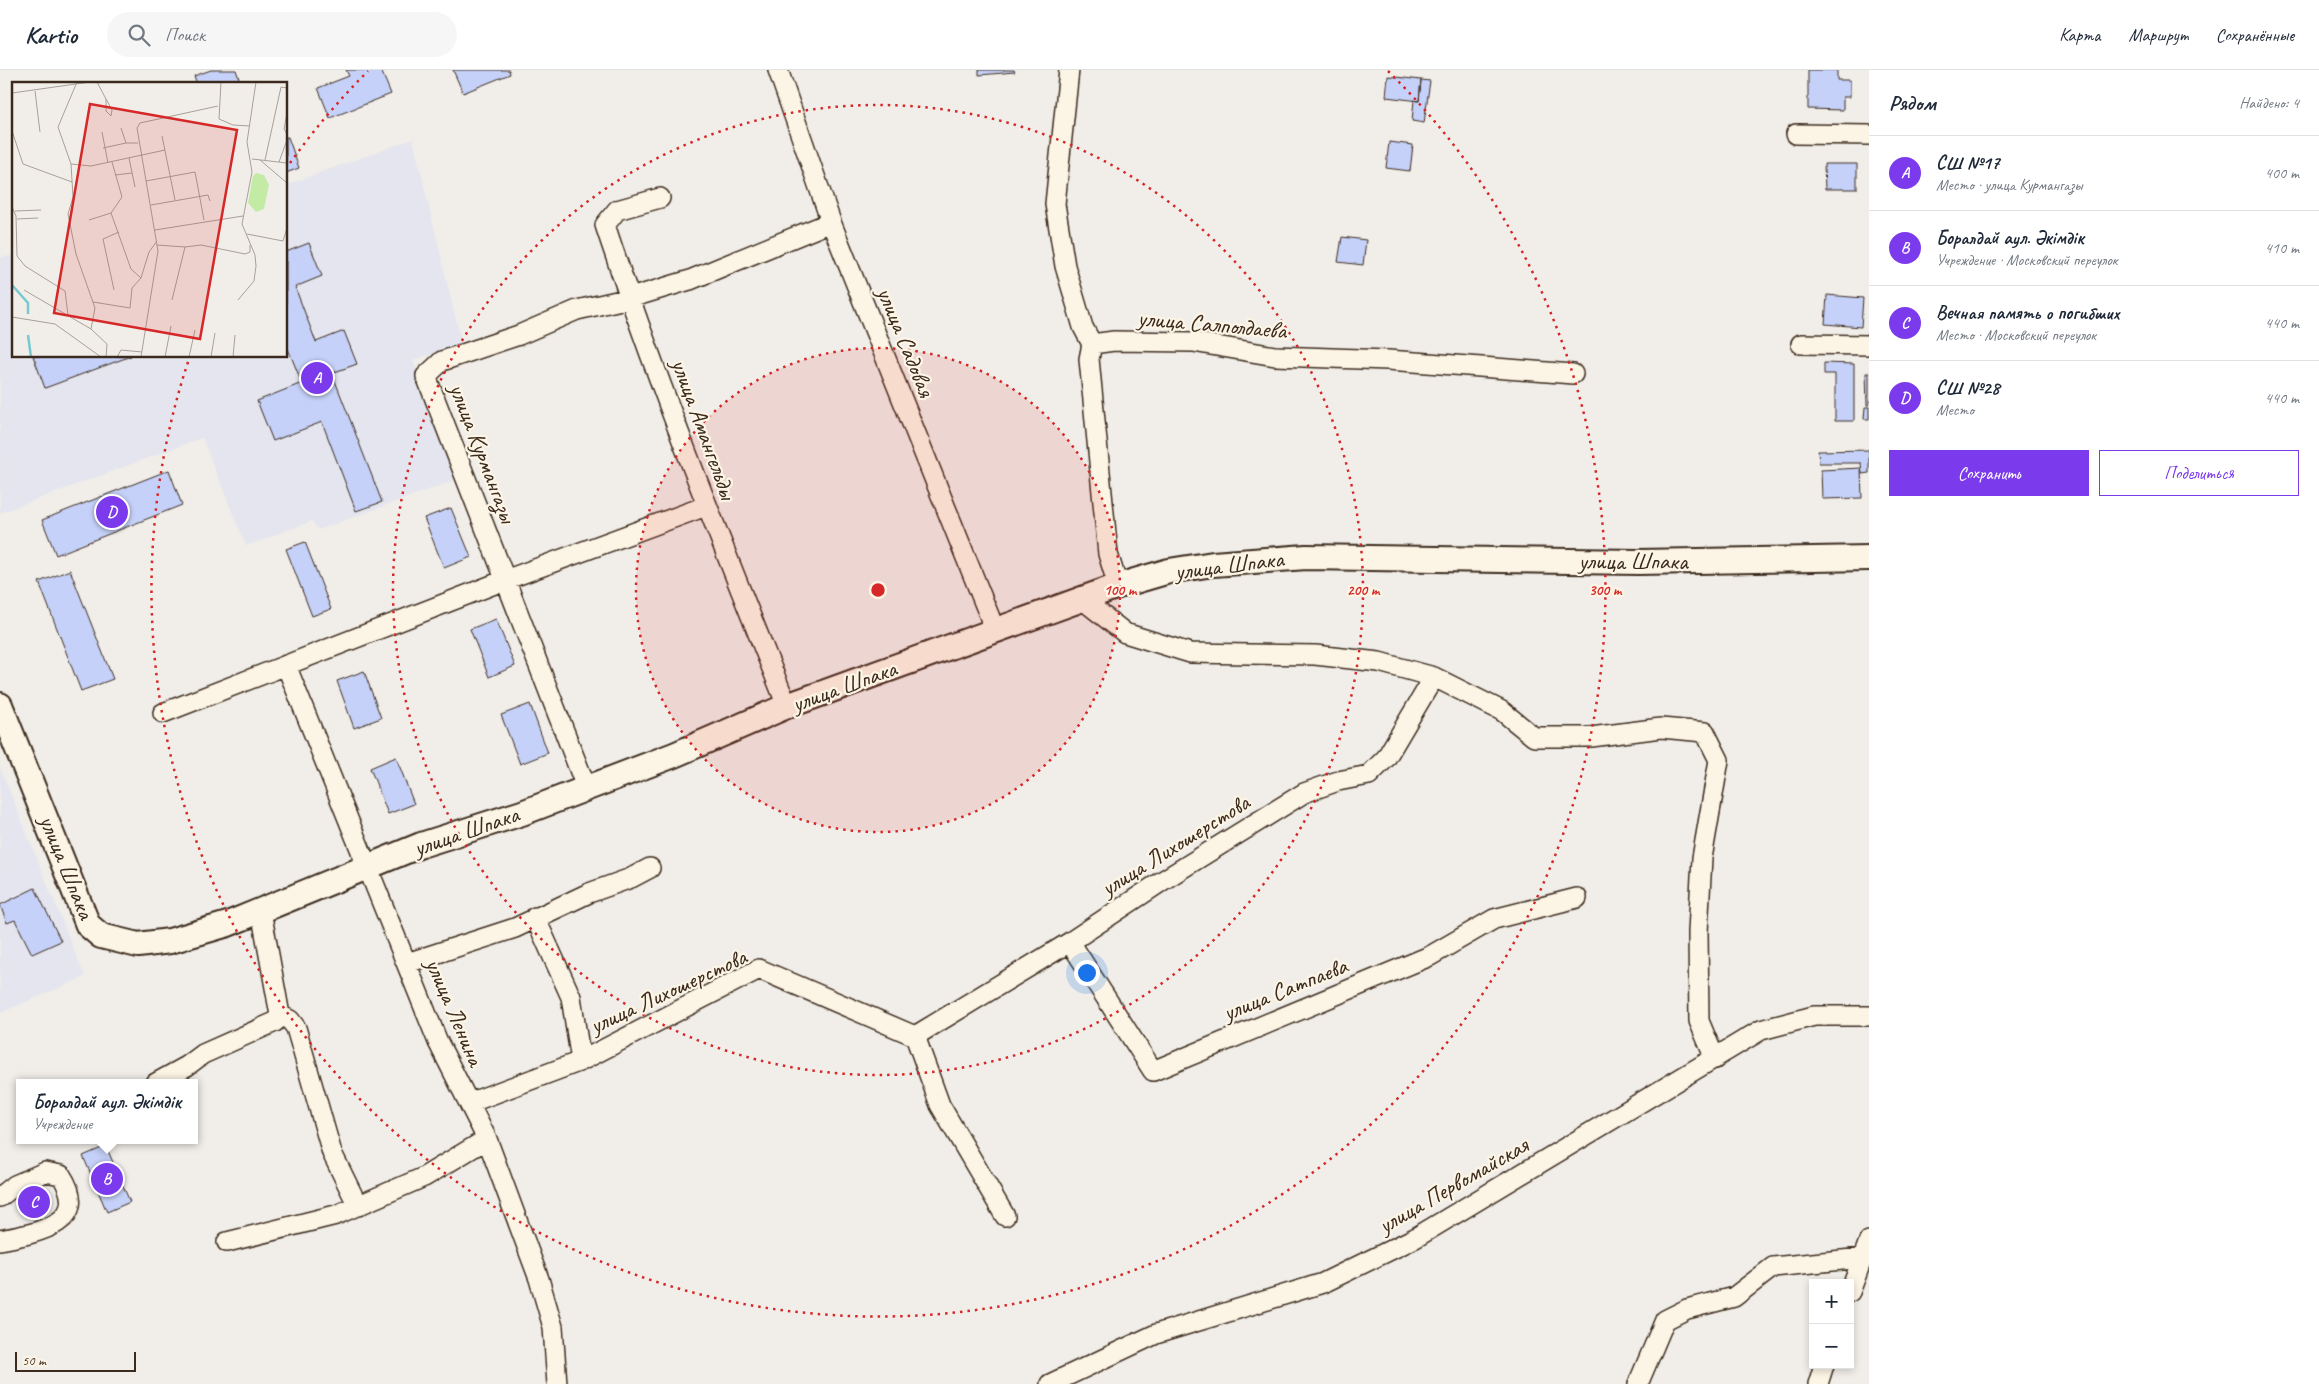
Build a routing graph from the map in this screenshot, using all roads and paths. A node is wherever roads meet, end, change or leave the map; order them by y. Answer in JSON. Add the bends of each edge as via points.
{"nodes":[{"id":1,"x":778,"y":70,"type":"edge"},
{"id":2,"x":1069,"y":70,"type":"edge"},
{"id":3,"x":1796,"y":134,"type":"dead end"},
{"id":4,"x":1869,"y":135,"type":"edge"},
{"id":5,"x":660,"y":198,"type":"dead end"},
{"id":6,"x":831,"y":222,"type":"junction"},
{"id":7,"x":630,"y":298,"type":"junction"},
{"id":8,"x":1092,"y":344,"type":"junction"},
{"id":9,"x":1801,"y":344,"type":"dead end"},
{"id":10,"x":1869,"y":345,"type":"edge"},
{"id":11,"x":1573,"y":374,"type":"dead end"},
{"id":12,"x":706,"y":506,"type":"junction"},
{"id":13,"x":1869,"y":558,"type":"edge"},
{"id":14,"x":505,"y":580,"type":"junction"},
{"id":15,"x":1118,"y":586,"type":"junction"},
{"id":16,"x":1083,"y":600,"type":"junction"},
{"id":17,"x":995,"y":630,"type":"junction"},
{"id":18,"x":286,"y":665,"type":"junction"},
{"id":19,"x":1434,"y":677,"type":"junction"},
{"id":20,"x":0,"y":705,"type":"edge"},
{"id":21,"x":787,"y":706,"type":"junction"},
{"id":22,"x":163,"y":714,"type":"dead end"},
{"id":23,"x":586,"y":787,"type":"junction"},
{"id":24,"x":368,"y":868,"type":"junction"},
{"id":25,"x":650,"y":868,"type":"dead end"},
{"id":26,"x":1577,"y":898,"type":"dead end"},
{"id":27,"x":262,"y":911,"type":"junction"},
{"id":28,"x":535,"y":917,"type":"junction"},
{"id":29,"x":1070,"y":942,"type":"junction"},
{"id":30,"x":407,"y":963,"type":"junction"},
{"id":31,"x":280,"y":1015,"type":"junction"},
{"id":32,"x":1869,"y":1016,"type":"edge"},
{"id":33,"x":915,"y":1036,"type":"junction"},
{"id":34,"x":1715,"y":1059,"type":"junction"},
{"id":35,"x":580,"y":1061,"type":"junction"},
{"id":36,"x":163,"y":1079,"type":"edge"},
{"id":37,"x":469,"y":1103,"type":"junction"},
{"id":38,"x":487,"y":1139,"type":"junction"},
{"id":39,"x":0,"y":1197,"type":"edge"},
{"id":40,"x":358,"y":1206,"type":"junction"},
{"id":41,"x":1005,"y":1216,"type":"dead end"},
{"id":42,"x":0,"y":1240,"type":"edge"},
{"id":43,"x":227,"y":1242,"type":"dead end"},
{"id":44,"x":1866,"y":1249,"type":"edge"},
{"id":45,"x":1854,"y":1281,"type":"edge"},
{"id":46,"x":1823,"y":1369,"type":"edge"},
{"id":47,"x":557,"y":1384,"type":"edge"},
{"id":48,"x":1050,"y":1384,"type":"edge"},
{"id":49,"x":1638,"y":1384,"type":"edge"},
{"id":50,"x":1818,"y":1384,"type":"edge"}],
"edges":[{"from":1,"to":6,"type":"street","name":"улица Садовая"},
{"from":2,"to":8,"type":"street","via":[[1055,204],[1065,266],[1083,328]]},
{"from":3,"to":4,"type":"street"},
{"from":5,"to":7,"type":"street","name":"улица Амангельды","via":[[617,210],[606,225]]},
{"from":6,"to":7,"type":"street","name":"улица Курмангазы","via":[[690,280]]},
{"from":6,"to":17,"type":"street","name":"улица Садовая"},
{"from":7,"to":12,"type":"street","name":"улица Амангельды"},
{"from":7,"to":14,"type":"street","name":"улица Курмангазы","via":[[577,310],[519,335],[442,361],[426,376]]},
{"from":8,"to":11,"type":"street","name":"улица Салполдаева","via":[[1114,341],[1193,342],[1276,356],[1388,360]]},
{"from":8,"to":15,"type":"street","via":[[1089,359],[1108,554]]},
{"from":9,"to":10,"type":"street"},
{"from":12,"to":14,"type":"street"},
{"from":12,"to":21,"type":"street","name":"улица Амангельды"},
{"from":13,"to":15,"type":"street","name":"улица Шпака","via":[[1638,562],[1306,557],[1213,564],[1169,571]]},
{"from":14,"to":18,"type":"street"},
{"from":14,"to":23,"type":"street","name":"улица Курмангазы"},
{"from":15,"to":16,"type":"street","name":"улица Шпака"},
{"from":16,"to":17,"type":"street","name":"улица Шпака"},
{"from":16,"to":19,"type":"street","via":[[1125,633],[1190,653],[1315,654],[1378,662]]},
{"from":17,"to":21,"type":"street","name":"улица Шпака"},
{"from":18,"to":22,"type":"street"},
{"from":18,"to":24,"type":"street","name":"улица Ленина"},
{"from":19,"to":29,"type":"street","name":"улица Лихошерстова","via":[[1386,758],[1369,775],[1304,793]]},
{"from":19,"to":34,"type":"street","via":[[1502,711],[1534,737],[1591,737],[1661,728],[1705,732],[1719,760],[1702,858],[1698,932],[1699,1021]]},
{"from":20,"to":27,"type":"street","name":"улица Шпака","via":[[88,925],[101,936],[138,945],[170,941]]},
{"from":21,"to":23,"type":"street","name":"улица Шпака","via":[[674,755]]},
{"from":23,"to":24,"type":"street","name":"улица Шпака","via":[[421,845]]},
{"from":24,"to":27,"type":"street","name":"улица Шпака"},
{"from":24,"to":30,"type":"street","name":"улица Ленина"},
{"from":25,"to":28,"type":"street"},
{"from":26,"to":29,"type":"street","name":"улица Сатпаева","via":[[1494,919],[1430,956],[1153,1071]]},
{"from":27,"to":31,"type":"street"},
{"from":28,"to":30,"type":"street","via":[[515,928]]},
{"from":28,"to":35,"type":"street","via":[[571,997]]},
{"from":29,"to":33,"type":"street","name":"улица Лихошерстова"},
{"from":30,"to":37,"type":"street","name":"улица Ленина","via":[[438,1042]]},
{"from":31,"to":36,"type":"street","via":[[275,1022],[203,1054]]},
{"from":31,"to":40,"type":"street","via":[[296,1028],[332,1153]]},
{"from":32,"to":34,"type":"street","name":"улица Первомайская","via":[[1814,1016],[1761,1030]]},
{"from":33,"to":35,"type":"street","name":"улица Лихошерстова","via":[[759,970]]},
{"from":33,"to":41,"type":"street","via":[[940,1105]]},
{"from":34,"to":48,"type":"street","name":"улица Первомайская","via":[[1406,1242],[1323,1283],[1156,1334]]},
{"from":35,"to":37,"type":"street","name":"улица Лихошерстова"},
{"from":37,"to":38,"type":"street","name":"улица Ленина"},
{"from":38,"to":40,"type":"street","via":[[424,1177]]},
{"from":38,"to":47,"type":"street","name":"улица Ленина","via":[[553,1327]]},
{"from":39,"to":42,"type":"street","via":[[15,1185],[45,1172],[61,1175],[70,1189],[72,1203],[62,1221],[33,1234]]},
{"from":40,"to":43,"type":"street","via":[[336,1216]]},
{"from":44,"to":45,"type":"street"},
{"from":44,"to":49,"type":"street","via":[[1773,1267],[1734,1297],[1687,1309],[1665,1320]]},
{"from":46,"to":50,"type":"street"}]}
